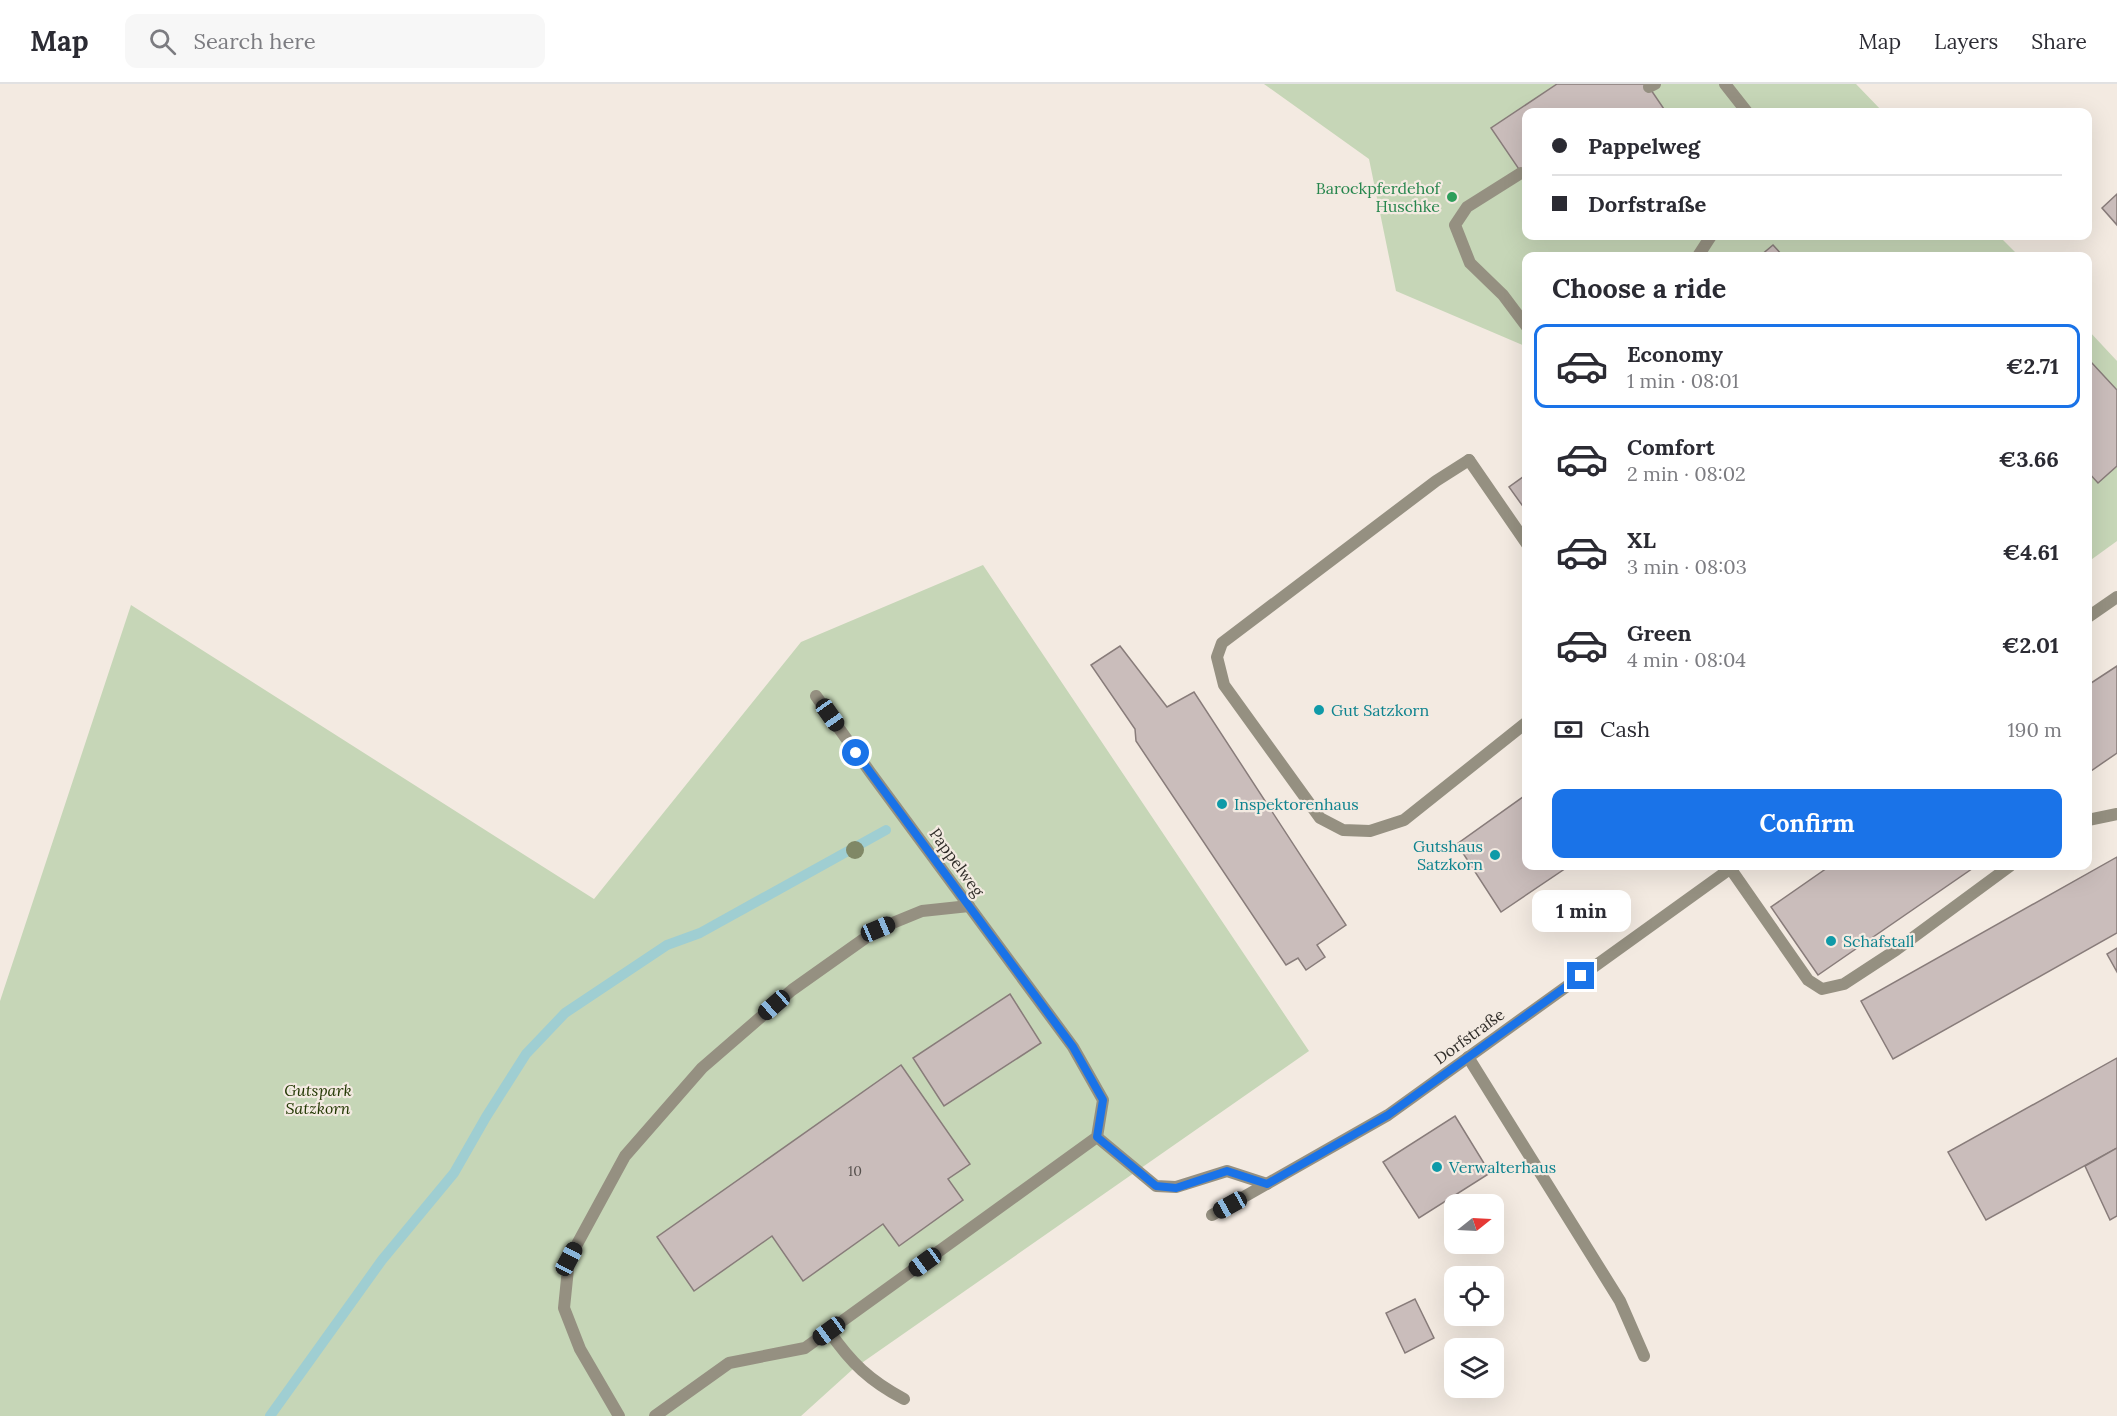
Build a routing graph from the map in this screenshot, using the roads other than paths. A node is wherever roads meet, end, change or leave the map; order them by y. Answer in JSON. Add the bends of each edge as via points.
{"nodes":[{"id":1,"x":1725,"y":84,"type":"edge"},
{"id":2,"x":1744,"y":108,"type":"edge"},
{"id":3,"x":1521,"y":172,"type":"dead end"},
{"id":4,"x":1522,"y":320,"type":"edge"},
{"id":5,"x":1522,"y":537,"type":"edge"},
{"id":6,"x":2117,"y":597,"type":"edge"},
{"id":7,"x":2092,"y":614,"type":"edge"},
{"id":8,"x":816,"y":696,"type":"dead end"},
{"id":9,"x":1522,"y":726,"type":"edge"},
{"id":10,"x":2117,"y":814,"type":"edge"},
{"id":11,"x":2092,"y":819,"type":"edge"},
{"id":12,"x":1728,"y":870,"type":"edge"},
{"id":13,"x":1734,"y":870,"type":"edge"},
{"id":14,"x":2007,"y":870,"type":"edge"},
{"id":15,"x":969,"y":906,"type":"junction"},
{"id":16,"x":1468,"y":1057,"type":"junction"},
{"id":17,"x":1097,"y":1137,"type":"junction"},
{"id":18,"x":1267,"y":1184,"type":"junction"},
{"id":19,"x":1212,"y":1215,"type":"dead end"},
{"id":20,"x":829,"y":1331,"type":"junction"},
{"id":21,"x":1644,"y":1356,"type":"dead end"},
{"id":22,"x":904,"y":1399,"type":"dead end"},
{"id":23,"x":619,"y":1416,"type":"edge"},
{"id":24,"x":655,"y":1416,"type":"edge"}],
"edges":[{"from":1,"to":2,"type":"street"},
{"from":3,"to":4,"type":"street","via":[[1467,207],[1455,225],[1470,263]]},
{"from":5,"to":9,"type":"street","via":[[1469,460],[1222,643],[1218,657],[1224,685],[1320,818],[1343,830],[1371,831],[1404,820]]},
{"from":6,"to":7,"type":"street"},
{"from":8,"to":15,"type":"street","name":"Pappelweg"},
{"from":10,"to":11,"type":"street"},
{"from":12,"to":16,"type":"street","name":"Dorfstraße"},
{"from":13,"to":14,"type":"street","via":[[1808,980],[1822,988],[1844,984]]},
{"from":15,"to":17,"type":"street","name":"Pappelweg","via":[[1073,1047],[1103,1100]]},
{"from":15,"to":23,"type":"street","via":[[922,911],[878,929],[792,990],[702,1068],[625,1156],[569,1259],[564,1308],[580,1349]]},
{"from":16,"to":18,"type":"street","name":"Dorfstraße","via":[[1388,1115]]},
{"from":16,"to":21,"type":"street","via":[[1620,1301]]},
{"from":17,"to":18,"type":"street","via":[[1156,1186],[1176,1188],[1227,1171]]},
{"from":17,"to":20,"type":"street"},
{"from":18,"to":19,"type":"street","name":"Dorfstraße"},
{"from":20,"to":22,"type":"street","via":[[847,1357],[877,1384]]},
{"from":20,"to":24,"type":"street","via":[[805,1348],[729,1363]]}]}
